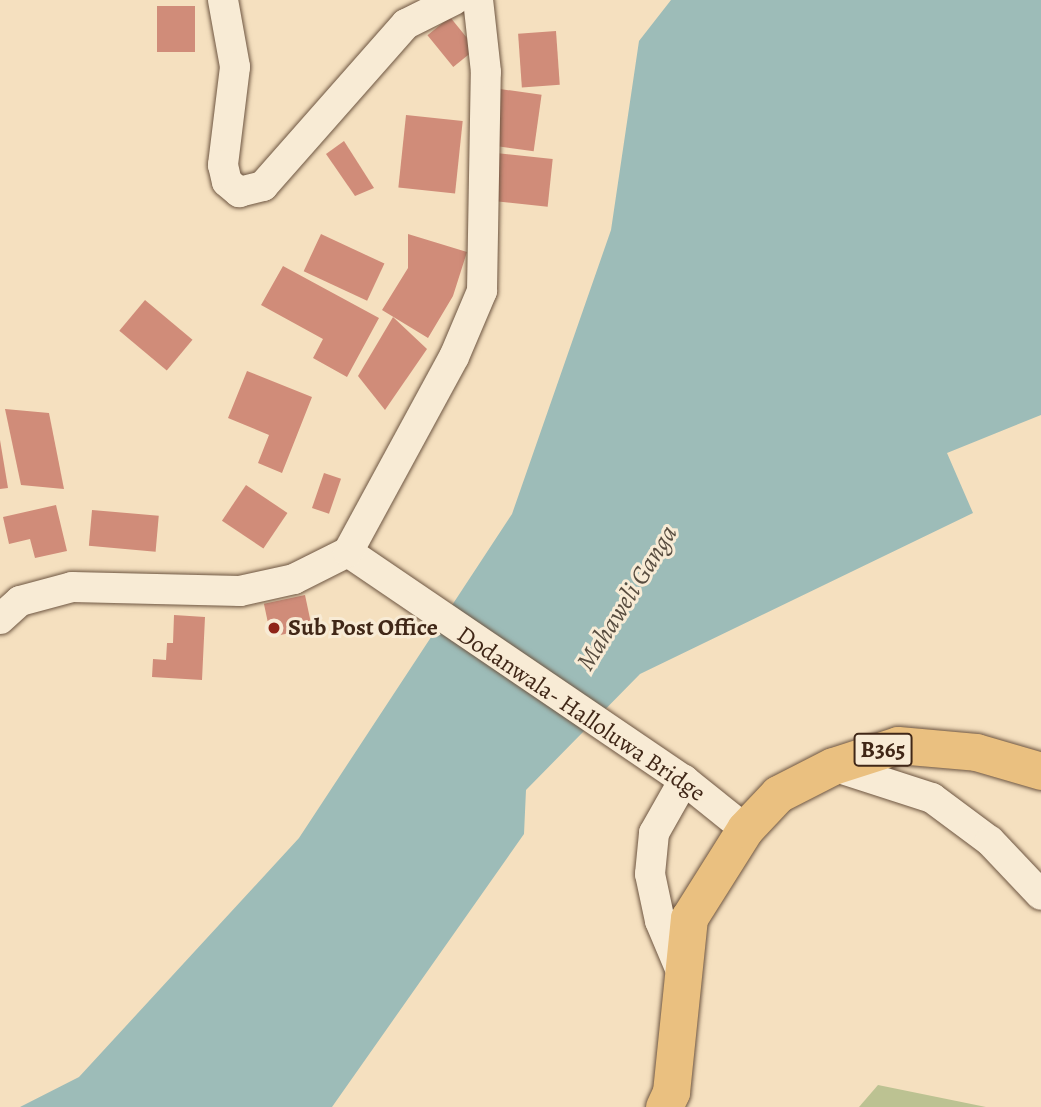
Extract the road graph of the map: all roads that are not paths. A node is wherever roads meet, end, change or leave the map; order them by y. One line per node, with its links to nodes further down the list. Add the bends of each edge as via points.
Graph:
1 (223, 0): 2 (street, via 235,67 223,165 227,182 239,192 263,186 406,24)
2 (454, 0)
3 (478, 0): 4 (street, via 485,72 482,291 454,358)
4 (348, 552): 5 (street, via 294,579 240,591 72,587); 8 (street, Dodanwala- Halloluwa Bridge)
5 (7, 602)
6 (833, 766): 7 (main road, B365, via 898,745 976,752); 9 (main road, B365, via 778,794); 10 (street, via 932,798 990,841)
7 (1041, 771)
8 (676, 775): 9 (street, Dodanwala- Halloluwa Bridge); 11 (street, via 654,833 650,874 660,921)
9 (745, 830): 11 (main road, B365, via 689,918)
10 (1041, 894)
11 (681, 971): 12 (main road, B365, via 671,1092)
12 (664, 1107)

